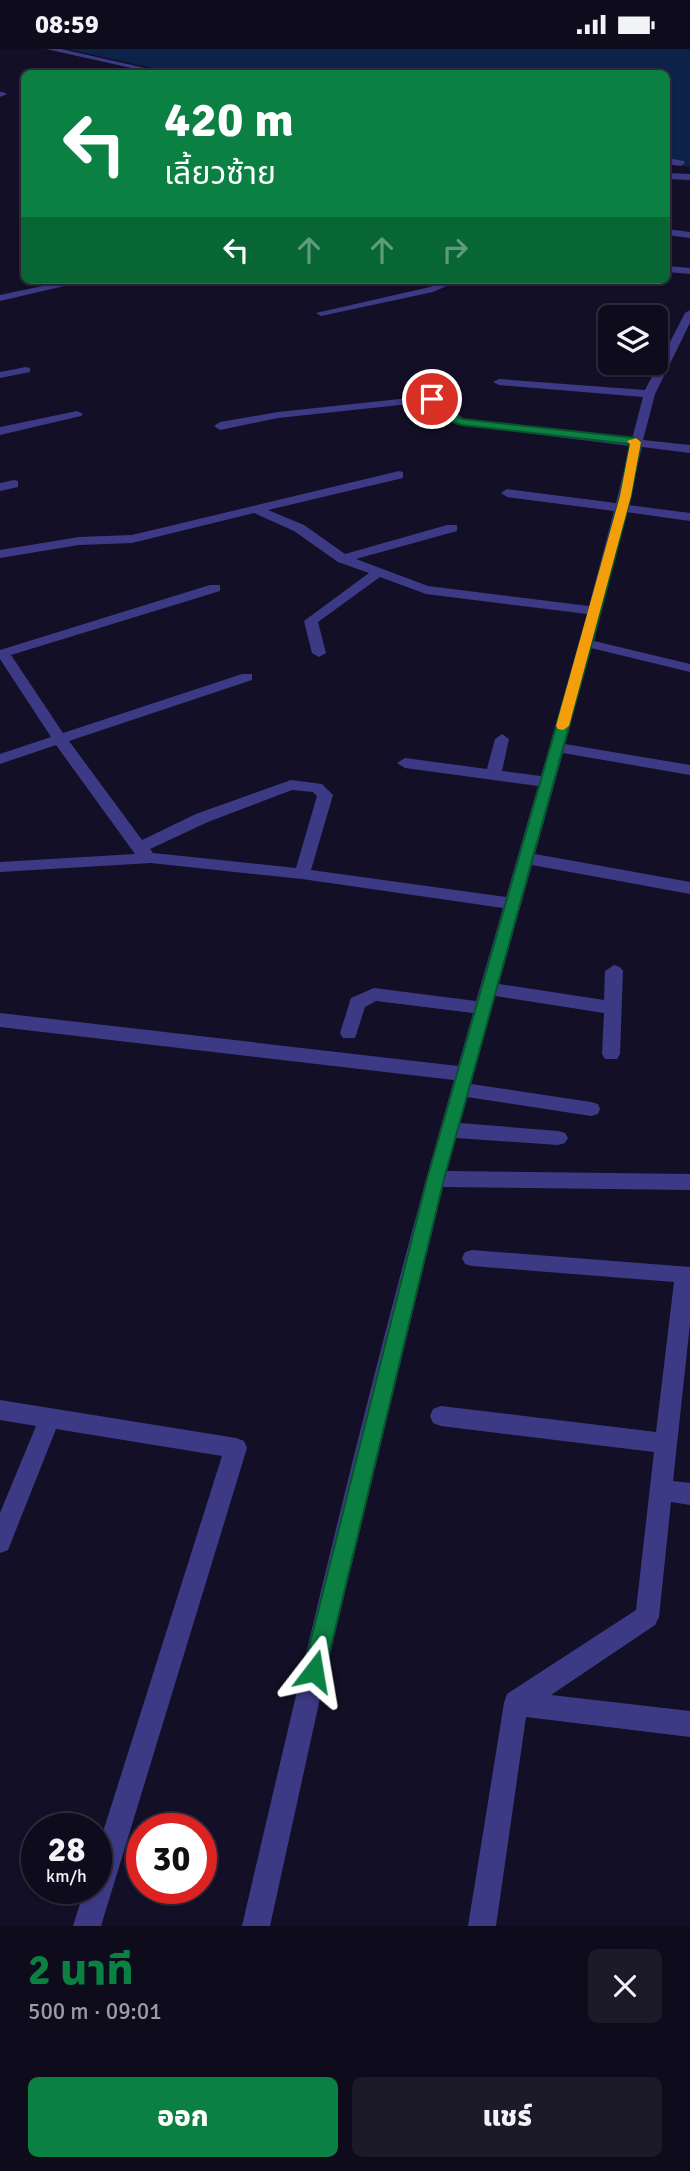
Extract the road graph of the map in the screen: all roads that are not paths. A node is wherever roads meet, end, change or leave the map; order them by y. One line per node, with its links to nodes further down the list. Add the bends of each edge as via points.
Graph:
1 (50, 49): 2 (street)
2 (149, 70)
3 (670, 161): 4 (street)
4 (681, 163)
5 (670, 176): 6 (street)
6 (690, 177)
7 (670, 232): 8 (street)
8 (690, 235)
9 (670, 269): 10 (street)
10 (690, 271)
11 (65, 284): 13 (street)
12 (446, 284): 14 (street)
13 (0, 297)
14 (321, 313)
15 (690, 313): 19 (street)
16 (26, 370): 17 (street)
17 (0, 375)
18 (499, 382): 19 (street)
19 (649, 394): 23 (street)
20 (77, 414): 22 (street)
21 (220, 426): 23 (street, via 428,399 437,401 461,422)
22 (0, 431)
23 (636, 442): 24 (street); 29 (street)
24 (690, 449)
25 (399, 475): 30 (street)
26 (14, 484): 27 (street)
27 (0, 488)
28 (507, 493): 29 (street)
29 (622, 507): 31 (street); 37 (street)
30 (257, 510): 33 (street, via 132,539 79,541); 34 (street, via 299,529)
31 (690, 517)
32 (452, 528): 34 (street)
33 (0, 554)
34 (343, 559): 35 (street)
35 (379, 572): 37 (street, via 426,590); 39 (street, via 311,621)
36 (215, 588): 40 (street)
37 (595, 611): 38 (street)
38 (586, 643): 41 (street); 45 (street)
39 (319, 653)
40 (1, 654): 43 (street)
41 (690, 669)
42 (247, 677): 43 (street)
43 (61, 740): 46 (street); 51 (street)
44 (502, 740): 49 (street)
45 (557, 747): 48 (street); 50 (street)
46 (0, 759)
47 (405, 763): 49 (street)
48 (690, 770)
49 (493, 775): 50 (street)
50 (547, 782): 52 (street)
51 (145, 853): 53 (street); 54 (street); 54 (street, via 202,818 291,785 317,787 326,796)
52 (525, 858): 55 (street); 56 (street)
53 (0, 867)
54 (302, 874): 56 (street)
55 (690, 888)
56 (512, 904): 58 (street)
57 (614, 971): 59 (street)
58 (485, 998): 59 (street); 61 (street, via 374,994 357,1003); 63 (street)
59 (613, 1008): 62 (street)
60 (0, 1020): 63 (street)
61 (349, 1033)
62 (611, 1054)
63 (462, 1082): 64 (street); 65 (street)
64 (591, 1109)
65 (449, 1131): 66 (street); 67 (street)
66 (558, 1138)
67 (435, 1179): 68 (street); 80 (street, via 314,1671)
68 (690, 1182)
69 (472, 1258): 70 (street, via 685,1274)
70 (686, 1302): 74 (street)
71 (0, 1410): 73 (street)
72 (441, 1416): 74 (street)
73 (49, 1420): 77 (street); 81 (street, via 236,1448)
74 (666, 1443): 75 (street)
75 (661, 1490): 76 (street); 78 (street, via 647,1617)
76 (690, 1494)
77 (0, 1542)
78 (516, 1703): 79 (street); 82 (street)
79 (690, 1724)
80 (262, 1925)
81 (87, 1926)
82 (482, 1926)

